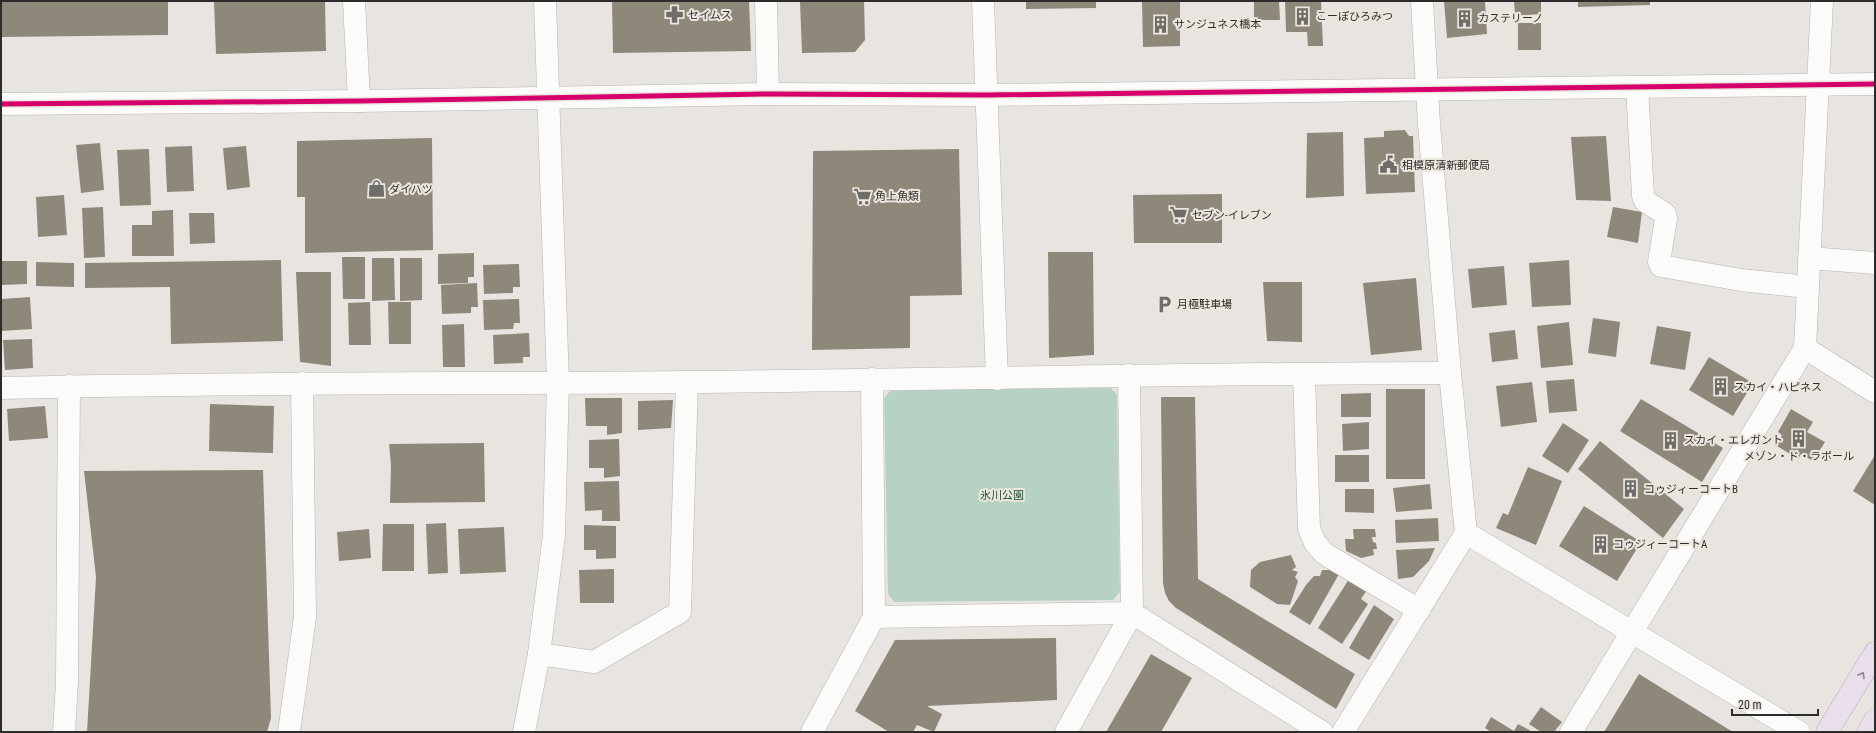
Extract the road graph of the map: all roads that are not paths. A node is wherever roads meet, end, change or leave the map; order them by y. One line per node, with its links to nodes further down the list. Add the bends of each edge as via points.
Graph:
1 (354, 1): 14 (street)
2 (545, 1): 13 (street)
3 (766, 1): 11 (street)
4 (983, 1): 12 (street)
5 (1422, 1): 10 (street)
6 (1822, 1): 8 (street)
7 (1875, 84): 8 (street)
8 (1817, 85): 9 (street); 16 (street)
9 (1636, 86): 10 (street); 18 (street, via 1644,201 1665,214 1666,218 1659,262 1661,266 1741,280)
10 (1428, 89): 12 (street); 20 (street)
11 (768, 94): 12 (street); 13 (street)
12 (986, 95): 24 (street)
13 (548, 98): 14 (street); 27 (street)
14 (359, 101): 15 (street)
15 (1, 104)
16 (1809, 258): 17 (street); 18 (street)
17 (1875, 263)
18 (1807, 287): 19 (street)
19 (1805, 348): 30 (street); 35 (street)
20 (1450, 373): 22 (street); 31 (street)
21 (1129, 375): 22 (street); 24 (street); 33 (street)
22 (1304, 375): 32 (street, via 1308,528 1315,543 1325,554)
23 (872, 379): 24 (street); 25 (street); 34 (street)
24 (996, 379)
25 (687, 382): 27 (street); 37 (street, via 680,612 594,662)
26 (302, 383): 27 (street); 28 (street); 40 (street, via 306,617)
27 (558, 383): 37 (street, via 554,535)
28 (69, 386): 29 (street); 39 (street, via 67,682)
29 (1, 388)
30 (1875, 392)
31 (1466, 533): 32 (street); 35 (street)
32 (1419, 610): 45 (street)
33 (1132, 613): 34 (street); 43 (street); 44 (street)
34 (874, 617): 42 (street)
35 (1631, 632): 46 (street); 47 (street)
36 (1875, 653): 48 (highway, one-way to 36)
37 (539, 654): 41 (street)
38 (1875, 720): 49 (highway)
39 (64, 732)
40 (289, 732)
41 (524, 732)
42 (812, 732)
43 (1066, 732)
44 (1322, 732)
45 (1343, 732)
46 (1571, 732)
47 (1799, 732)
48 (1827, 732)
49 (1868, 732)

